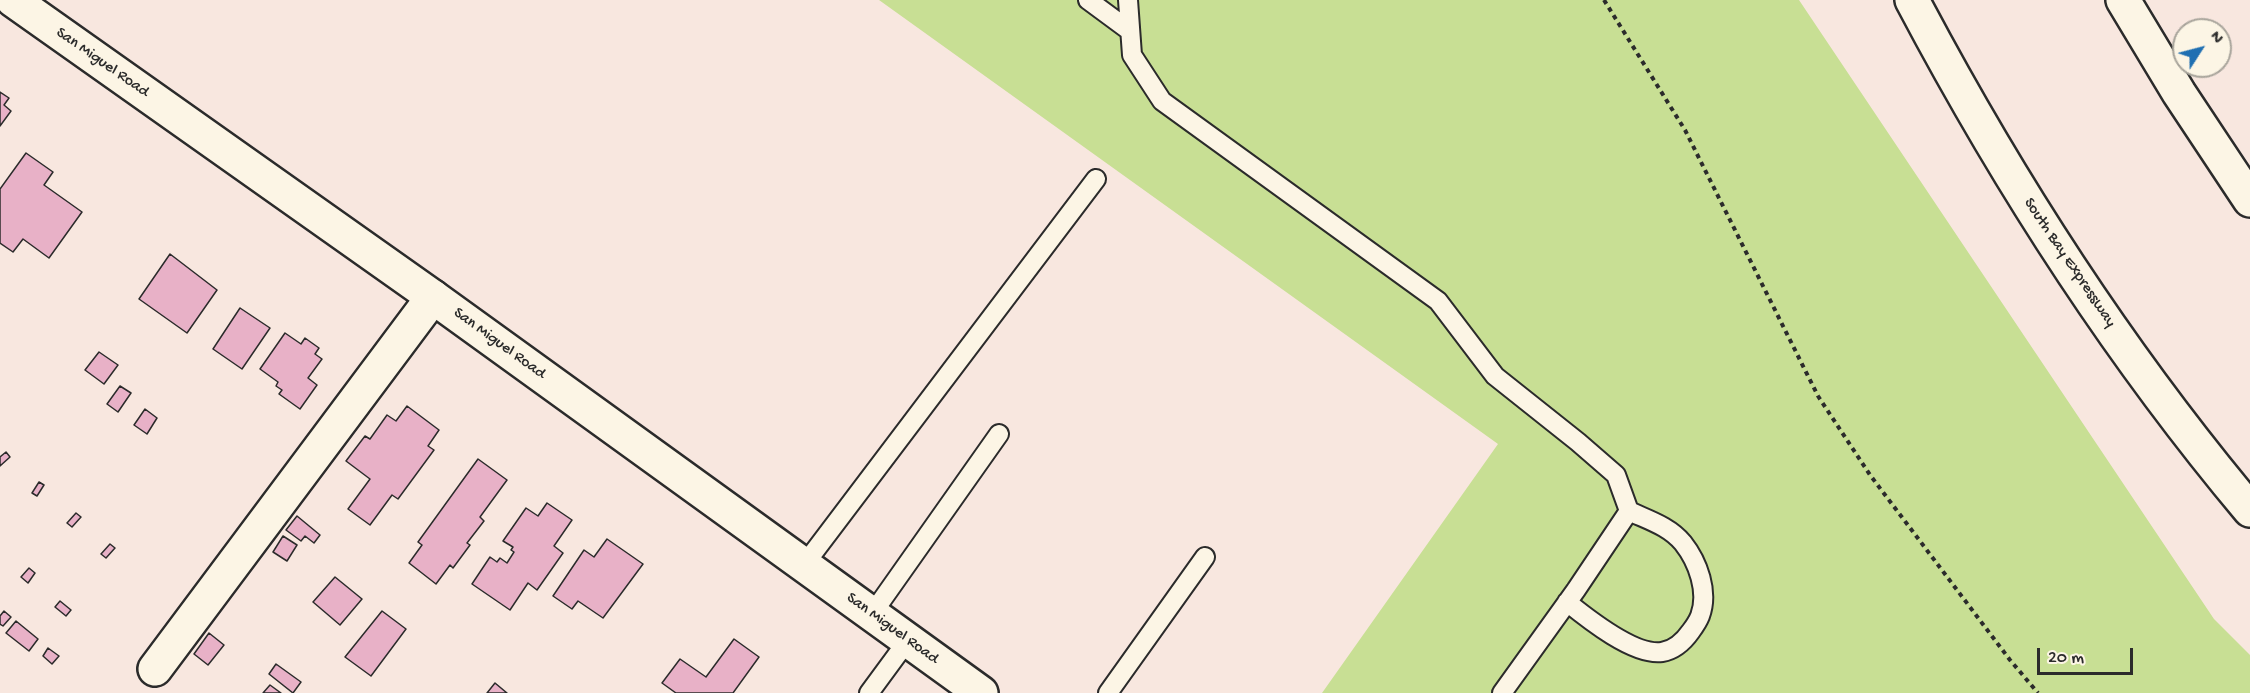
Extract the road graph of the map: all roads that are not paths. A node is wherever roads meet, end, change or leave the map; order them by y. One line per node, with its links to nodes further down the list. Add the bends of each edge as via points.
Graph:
1 (13, 0): 9 (main road, San Miguel Road)
2 (1088, 0): 6 (lane)
3 (1128, 0): 6 (lane)
4 (1912, 0): 11 (main road, South Bay Expressway, via 1992,145 2049,235 2170,409)
5 (2123, 0): 8 (main road)
6 (1130, 31): 12 (lane, via 1132,55 1162,101 1437,301 1495,376 1616,475)
7 (1096, 178): 14 (lane)
8 (2250, 200)
9 (433, 297): 14 (main road, San Miguel Road); 18 (main road)
10 (999, 434): 16 (lane)
11 (2250, 510)
12 (1629, 511): 15 (lane); 15 (lane, via 1665,527 1682,542 1696,564 1704,593 1701,615 1684,642 1662,652 1639,649 1590,621)
13 (1205, 558): 21 (lane)
14 (804, 565): 16 (main road, San Miguel Road)
15 (1567, 602): 22 (lane)
16 (872, 614): 17 (main road, San Miguel Road)
17 (908, 640): 19 (lane); 20 (main road, San Miguel Road)
18 (155, 669)
19 (869, 693)
20 (981, 693)
21 (1108, 693)
22 (1502, 693)

